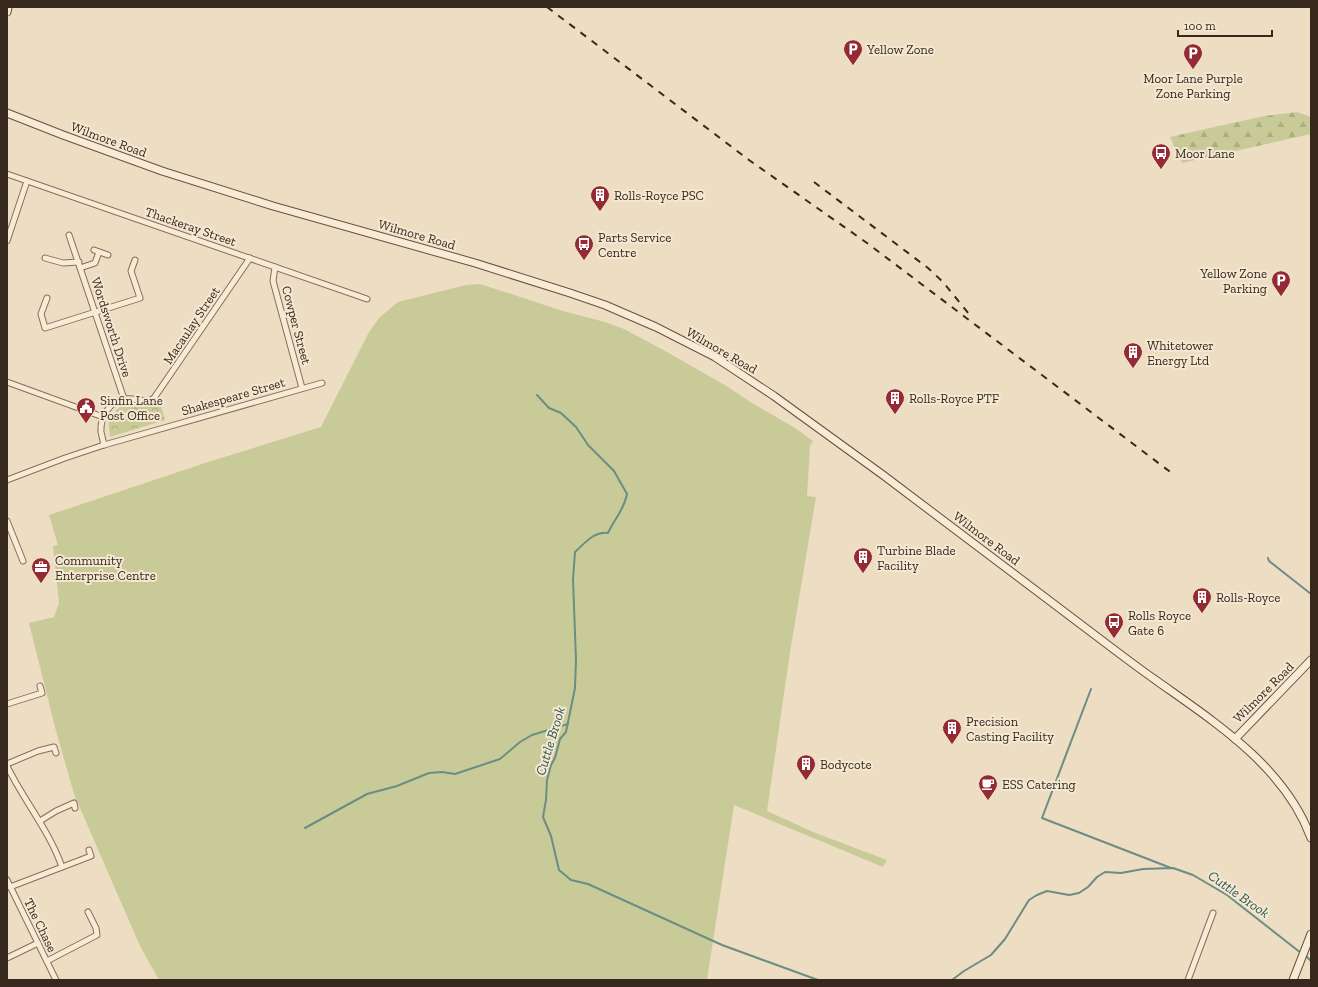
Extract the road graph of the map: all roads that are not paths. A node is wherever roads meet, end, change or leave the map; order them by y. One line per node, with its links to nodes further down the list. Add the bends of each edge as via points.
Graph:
1 (8, 7): 2 (street)
2 (7, 12)
3 (7, 114): 29 (street, Wilmore Road, via 162,171 570,293 605,305 715,356 831,436)
4 (7, 174): 5 (street, Thackeray Street)
5 (28, 181): 7 (street); 10 (street, Thackeray Street)
6 (69, 235): 12 (street, Wordsworth Drive)
7 (7, 241)
8 (108, 255): 12 (street, via 97,251 95,263)
9 (45, 258): 12 (street)
10 (250, 258): 13 (street, Thackeray Street); 20 (street, Macaulay Street, via 154,398 148,402)
11 (135, 260): 16 (street, via 131,271 140,298)
12 (80, 265): 16 (street, Wordsworth Drive)
13 (275, 267): 15 (street, Thackeray Street); 19 (street, Cowper Street, via 273,281)
14 (47, 298): 16 (street, via 41,314 45,328)
15 (367, 299)
16 (95, 312): 20 (street, Wordsworth Drive)
17 (7, 382): 21 (street)
18 (322, 383): 19 (street, Shakespeare Street)
19 (302, 388): 22 (street, Shakespeare Street)
20 (124, 399): 21 (street, via 112,405)
21 (103, 417): 22 (street, via 101,432)
22 (104, 445): 23 (street, Shakespeare Street)
23 (7, 480)
24 (7, 521): 25 (street)
25 (23, 561)
26 (1311, 660): 29 (street, Wilmore Road)
27 (40, 686): 28 (street, via 42,694)
28 (7, 704)
29 (1235, 739): 34 (street, via 1264,765 1285,790 1299,810)
30 (56, 753): 31 (street, via 54,747 49,748)
31 (7, 765): 33 (street, via 16,785)
32 (75, 808): 33 (street, via 74,803)
33 (40, 821): 36 (street, via 56,849)
34 (1311, 838)
35 (89, 850): 36 (street, via 91,856)
36 (62, 867): 38 (street)
37 (7, 880): 38 (street, The Chase)
38 (10, 888): 42 (street, The Chase)
39 (88, 912): 44 (street, via 97,935)
40 (1213, 913): 46 (street)
41 (1311, 934): 47 (street)
42 (38, 943): 43 (street); 44 (street, The Chase)
43 (7, 958)
44 (46, 961): 45 (street, The Chase)
45 (56, 980)
46 (1188, 980)
47 (1293, 980)

